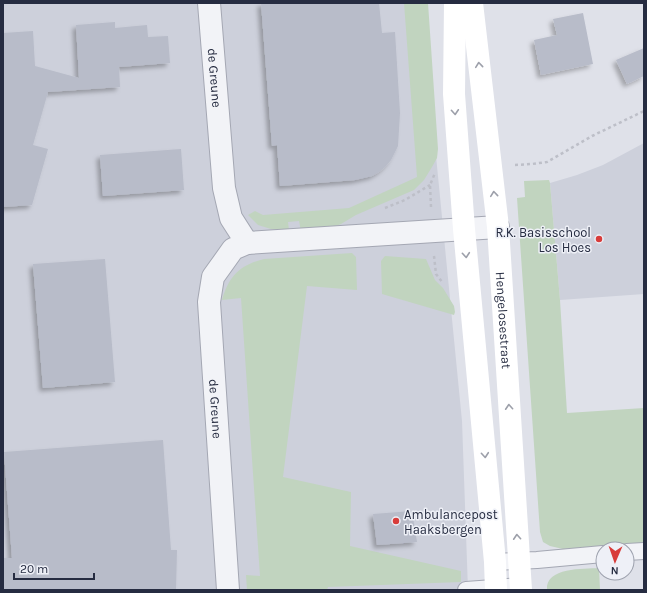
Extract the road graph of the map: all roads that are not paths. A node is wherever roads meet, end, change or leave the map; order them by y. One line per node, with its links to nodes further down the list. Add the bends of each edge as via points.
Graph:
1 (209, 3): 6 (street, de Greune, via 224,188 231,218)
2 (455, 3): 5 (main road, one-way to 5, via 454,94)
3 (472, 3): 4 (main road, Hengelosestraat, one-way to 3)
4 (498, 227): 5 (street, de Greune); 8 (main road, Hengelosestraat, one-way to 4)
5 (464, 229): 6 (street, de Greune); 9 (main road, one-way to 9)
6 (247, 243): 12 (street, de Greune, via 233,249 213,277 209,302)
7 (595, 555): 8 (lane)
8 (519, 560): 9 (lane); 10 (main road, Hengelosestraat)
9 (495, 562): 11 (main road)
10 (521, 588): 11 (lane)
11 (496, 589): 13 (lane)
12 (228, 590)
13 (466, 590)

